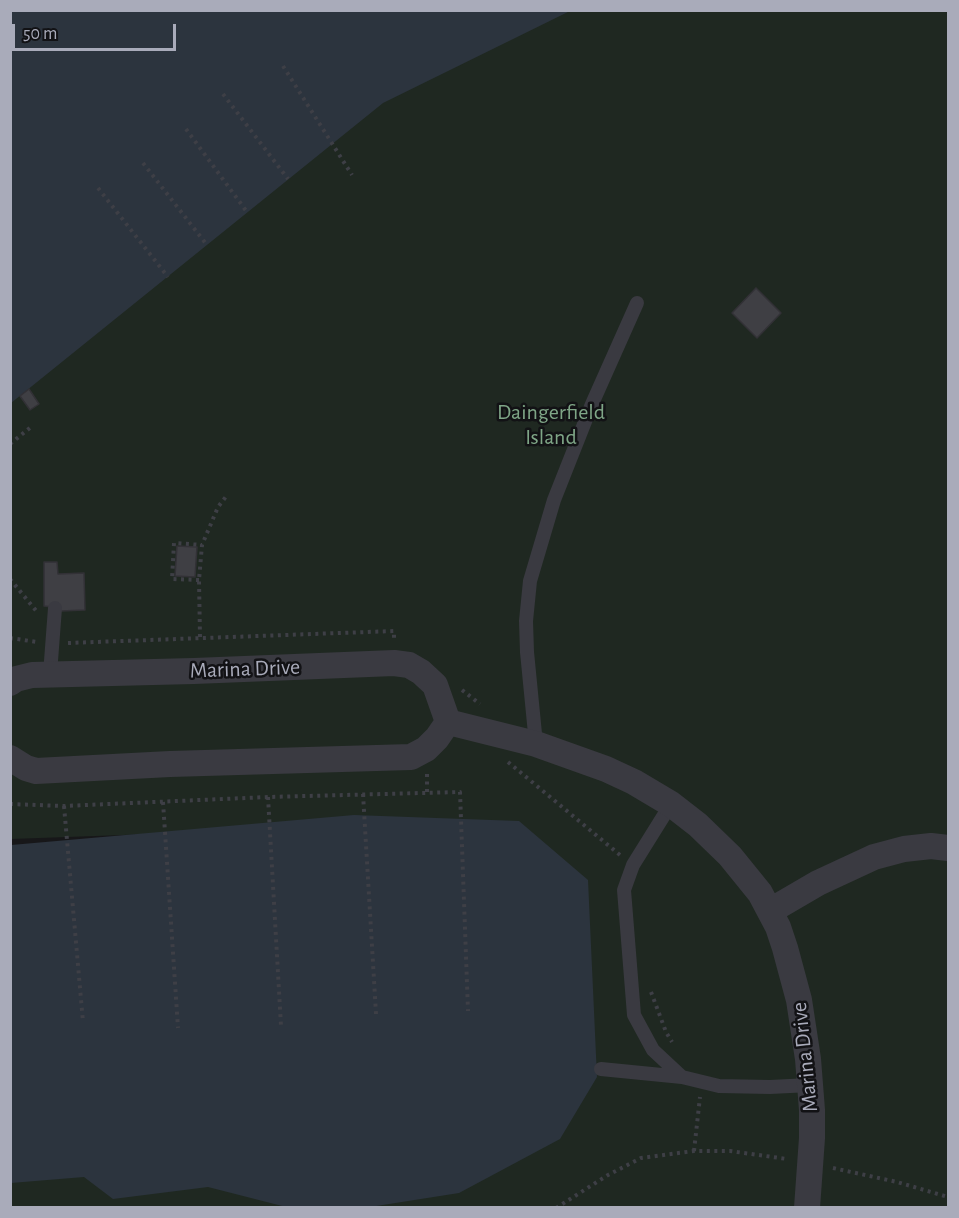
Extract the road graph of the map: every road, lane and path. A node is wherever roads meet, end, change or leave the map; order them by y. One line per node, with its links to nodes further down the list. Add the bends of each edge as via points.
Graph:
1 (283, 66): 5 (path)
2 (223, 94): 6 (path)
3 (186, 129): 8 (path)
4 (143, 163): 9 (path)
5 (352, 175)
6 (288, 180)
7 (98, 188): 10 (path)
8 (248, 212)
9 (207, 245)
10 (168, 277)
11 (637, 303): 23 (lane, via 554,500 530,582 526,632)
12 (31, 428): 13 (path)
13 (10, 444)
14 (228, 494): 15 (path, via 218,507)
15 (202, 545): 17 (path); 17 (path, via 174,543 172,579)
16 (10, 579): 18 (path, via 45,619)
17 (199, 580): 19 (path)
18 (54, 615): 20 (lane)
19 (200, 637)
20 (50, 674): 21 (street, Marina Drive); 22 (street, Marina Drive, via 394,663 409,665 435,685)
21 (10, 683)
22 (448, 722): 23 (street, Marina Drive); 25 (street, via 426,749 411,757 36,771)
23 (536, 744): 30 (street, Marina Drive, via 606,769)
24 (502, 757): 33 (path)
25 (10, 758)
26 (363, 794): 27 (path); 36 (path, via 460,792); 37 (path)
27 (268, 797): 28 (path); 39 (path)
28 (163, 802): 31 (path); 40 (path)
29 (10, 804): 31 (path)
30 (671, 804): 34 (street, Marina Drive, via 722,847); 43 (lane, via 633,865 624,890 634,1015 652,1050)
31 (64, 806): 38 (path)
32 (948, 848): 34 (street, via 904,849 874,857)
33 (627, 861)
34 (770, 911): 44 (street, Marina Drive, via 799,1000)
35 (650, 989): 41 (path)
36 (468, 1011)
37 (376, 1014)
38 (83, 1022)
39 (281, 1026)
40 (178, 1028)
41 (674, 1045)
42 (601, 1069): 43 (lane)
43 (682, 1077): 44 (lane, via 719,1086)
44 (810, 1085): 51 (street, Marina Drive, via 812,1138)
45 (701, 1094): 46 (path)
46 (694, 1151): 47 (path, via 730,1151); 50 (path, via 641,1158)
47 (794, 1160)
48 (832, 1168): 49 (path)
49 (948, 1197)
50 (556, 1208)
51 (807, 1208)

